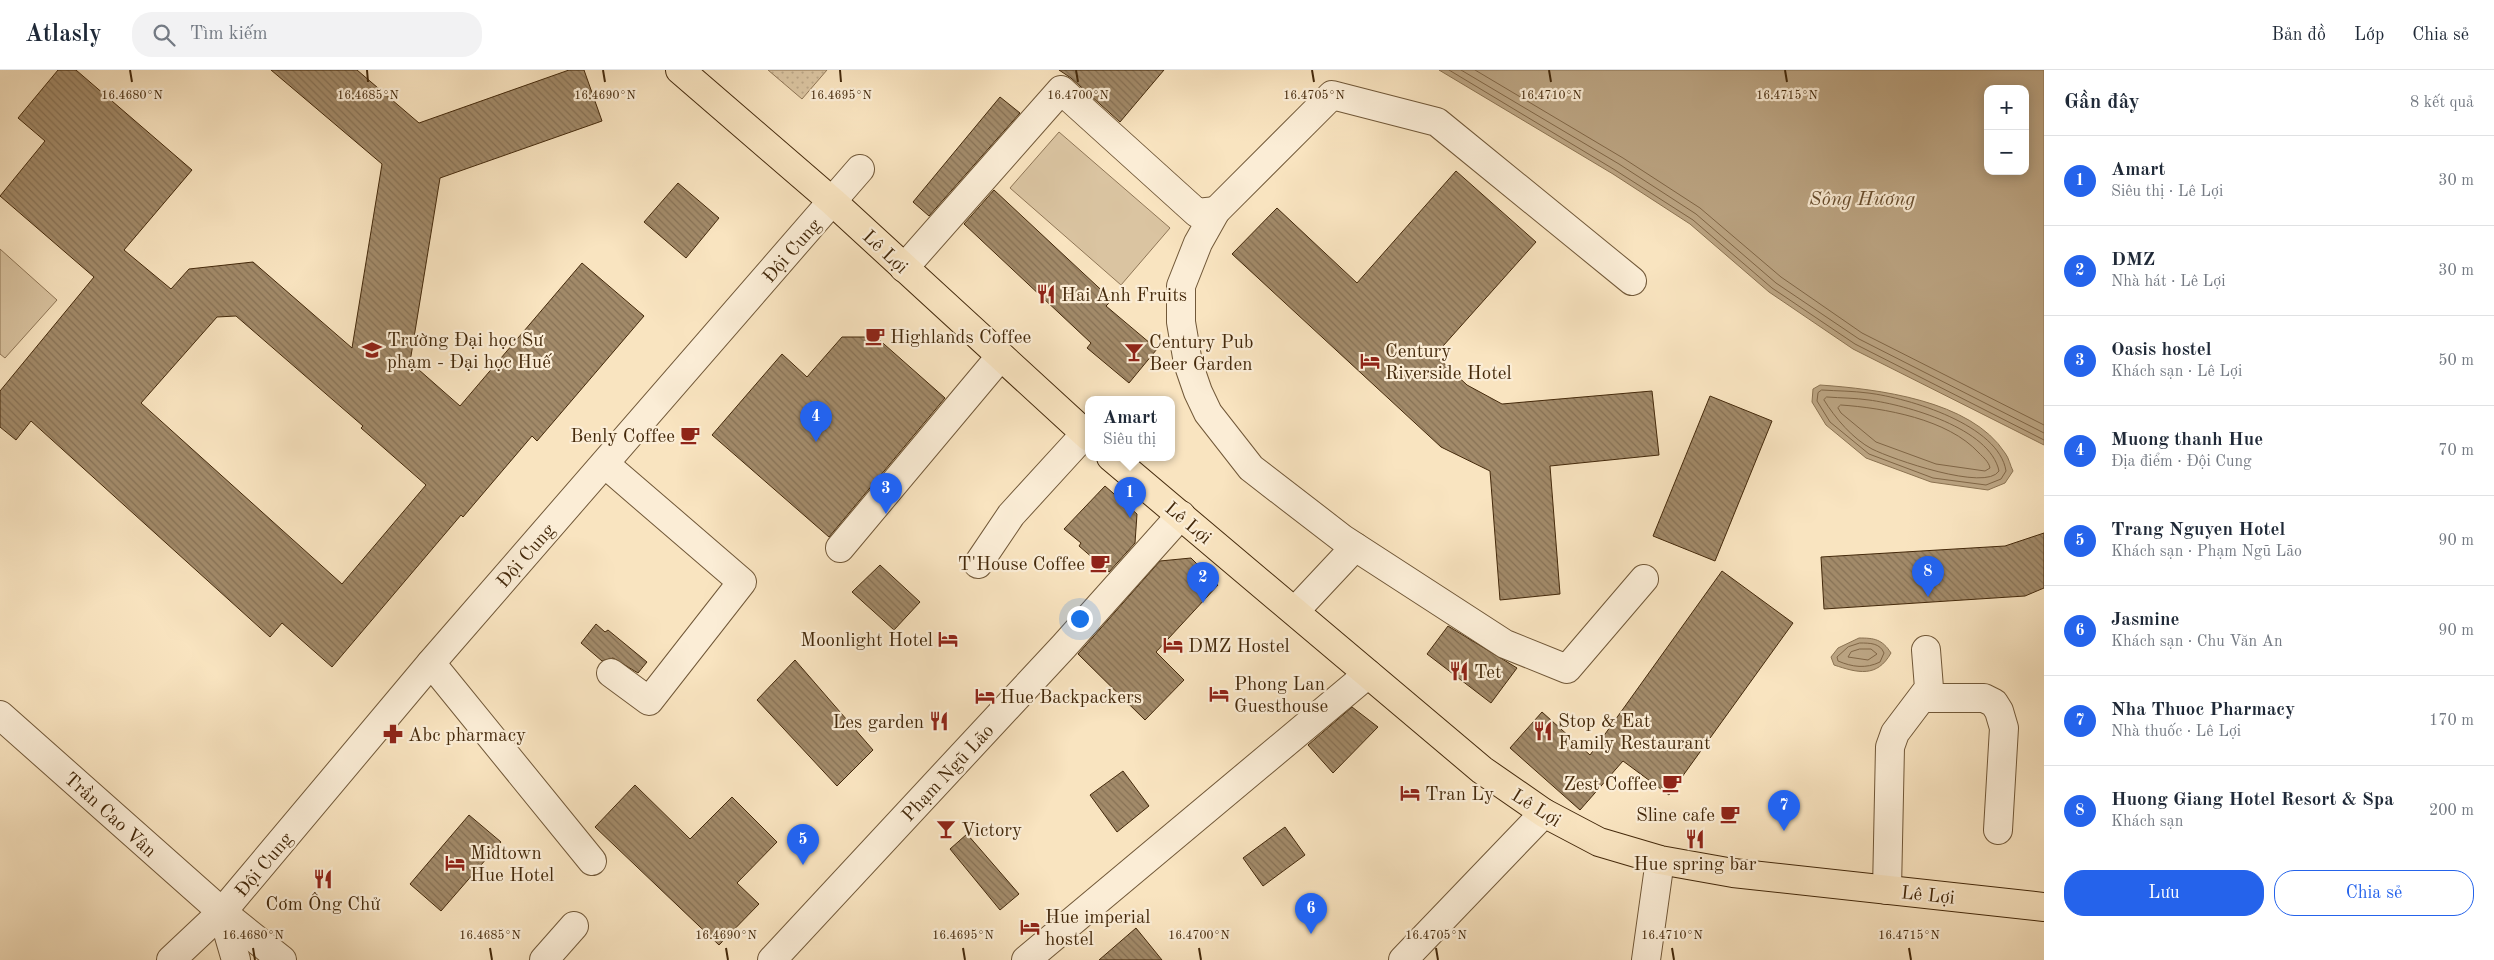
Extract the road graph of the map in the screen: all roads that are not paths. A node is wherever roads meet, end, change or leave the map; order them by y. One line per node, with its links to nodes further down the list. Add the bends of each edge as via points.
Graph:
1 (680, 70): 3 (main road, Lê Lợi)
2 (860, 169): 3 (street, Đội Cung)
3 (832, 202): 5 (main road, Lê Lợi); 11 (street, Đội Cung)
4 (1216, 211): 5 (street, via 1197,213 1061,90); 6 (street, via 1332,95 1437,122); 13 (street, via 1198,243 1181,286 1181,322 1188,363 1198,392 1208,413 1251,468)
5 (904, 268): 7 (main road, Lê Lợi)
6 (1632, 281)
7 (1000, 357): 8 (main road, Lê Lợi); 14 (street)
8 (1085, 434)
9 (1085, 438): 15 (street, via 1011,515)
10 (1117, 461): 12 (main road, Lê Lợi)
11 (606, 464): 19 (street, Đội Cung); 20 (street, via 742,582 649,701)
12 (1181, 515): 17 (main road, Lê Lợi); 36 (street, Phạm Ngũ Lão, via 1064,646)
13 (1355, 547): 16 (street, via 1505,644 1567,669); 17 (street)
14 (840, 548)
15 (978, 564)
16 (1644, 578)
17 (1295, 611): 21 (main road, Lê Lợi)
18 (1926, 650): 22 (street, via 1929,684)
19 (430, 663): 27 (street); 30 (street, Đội Cung)
20 (611, 674)
21 (1368, 674): 24 (main road, Lê Lợi, via 1482,770); 37 (street)
22 (1924, 698): 25 (street, via 1974,696 1994,703 1999,711 2004,728); 28 (street, via 1891,741)
23 (0, 716): 30 (street, Trần Cao Vân)
24 (1544, 813): 26 (main road, Lê Lợi, via 1599,842); 38 (street)
25 (1998, 830)
26 (1660, 860): 28 (main road, Lê Lợi, via 1733,873); 39 (street)
27 (592, 861)
28 (1888, 890): 29 (main road, Lê Lợi)
29 (2044, 907)
30 (222, 912): 32 (street, Đội Cung); 33 (street); 34 (street, Trần Cao Vân)
31 (574, 926): 35 (street)
32 (171, 960)
33 (236, 960)
34 (282, 960)
35 (544, 960)
36 (772, 960)
37 (1026, 960)
38 (1403, 960)
39 (1646, 960)

